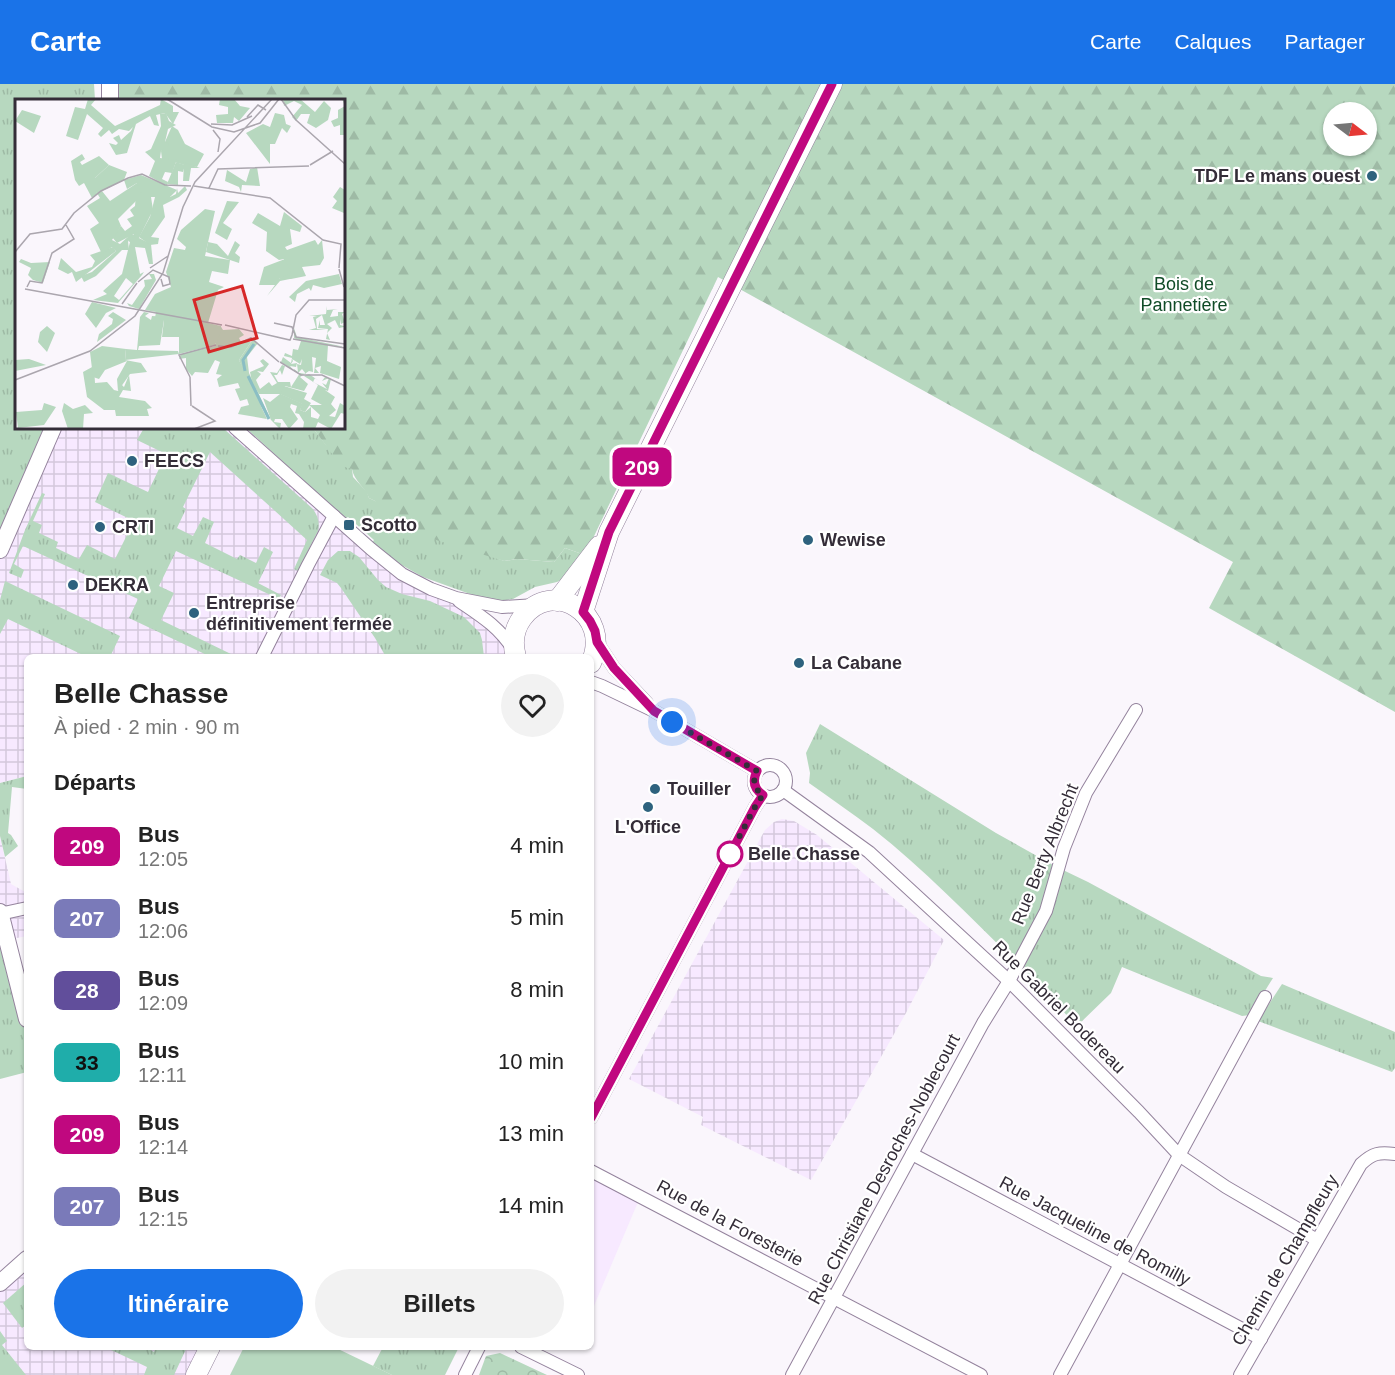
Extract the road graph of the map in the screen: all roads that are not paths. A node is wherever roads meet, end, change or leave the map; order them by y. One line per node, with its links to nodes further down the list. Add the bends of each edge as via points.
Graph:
1 (832, 84): 5 (main road)
2 (53, 429): 6 (street)
3 (236, 429): 4 (street)
4 (334, 516): 7 (street, via 402,574); 12 (street)
5 (609, 532): 8 (main road); 10 (main road)
6 (0, 550)
7 (456, 598): 9 (street, via 502,607); 13 (street, via 495,626)
8 (557, 601): 9 (main road); 10 (main road)
9 (537, 605): 13 (main road, via 518,624)
10 (583, 612): 11 (main road)
11 (597, 642): 14 (main road); 17 (street, via 614,668)
12 (264, 654)
13 (515, 654)
14 (594, 656)
15 (594, 683): 17 (street)
16 (1136, 710): 23 (street, Rue Berty Albrecht, via 1086,794 1064,848 1046,911)
17 (654, 711): 18 (street)
18 (757, 771): 19 (street, via 769,765 779,767 786,779); 20 (street, via 754,784)
19 (783, 790): 20 (street, via 776,796); 23 (street, Rue Gabriel Bodereau, via 869,852)
20 (763, 795): 26 (street)
21 (24, 909): 22 (street)
22 (0, 913): 25 (street)
23 (1009, 981): 28 (street, Rue Christiane Desroches-Noblecourt); 29 (street, Rue Gabriel Bodereau)
24 (1265, 997): 29 (street)
25 (24, 1007)
26 (594, 1112)
27 (1394, 1153): 31 (street, Chemin de Champfleury, via 1371,1155 1360,1164)
28 (912, 1155): 33 (street, Rue Jacqueline de Romilly); 35 (street, Rue Christiane Desroches-Noblecourt)
29 (1179, 1155): 31 (street, Rue Gabriel Bodereau); 33 (street)
30 (594, 1173): 35 (street, Rue de la Foresterie)
31 (1317, 1240): 36 (street, Chemin de Champfleury)
32 (24, 1262): 34 (street)
33 (1120, 1265): 36 (street, Rue Jacqueline de Romilly); 45 (street)
34 (0, 1283)
35 (834, 1298): 43 (street, Rue Christiane Desroches-Noblecourt); 44 (street, Rue de la Foresterie)
36 (1261, 1339): 46 (street, Chemin de Champfleury)
37 (208, 1350): 40 (main road)
38 (478, 1350): 41 (street)
39 (527, 1350): 42 (street)
40 (196, 1375)
41 (465, 1375)
42 (578, 1375)
43 (792, 1375)
44 (981, 1375)
45 (1060, 1375)
46 (1240, 1375)

